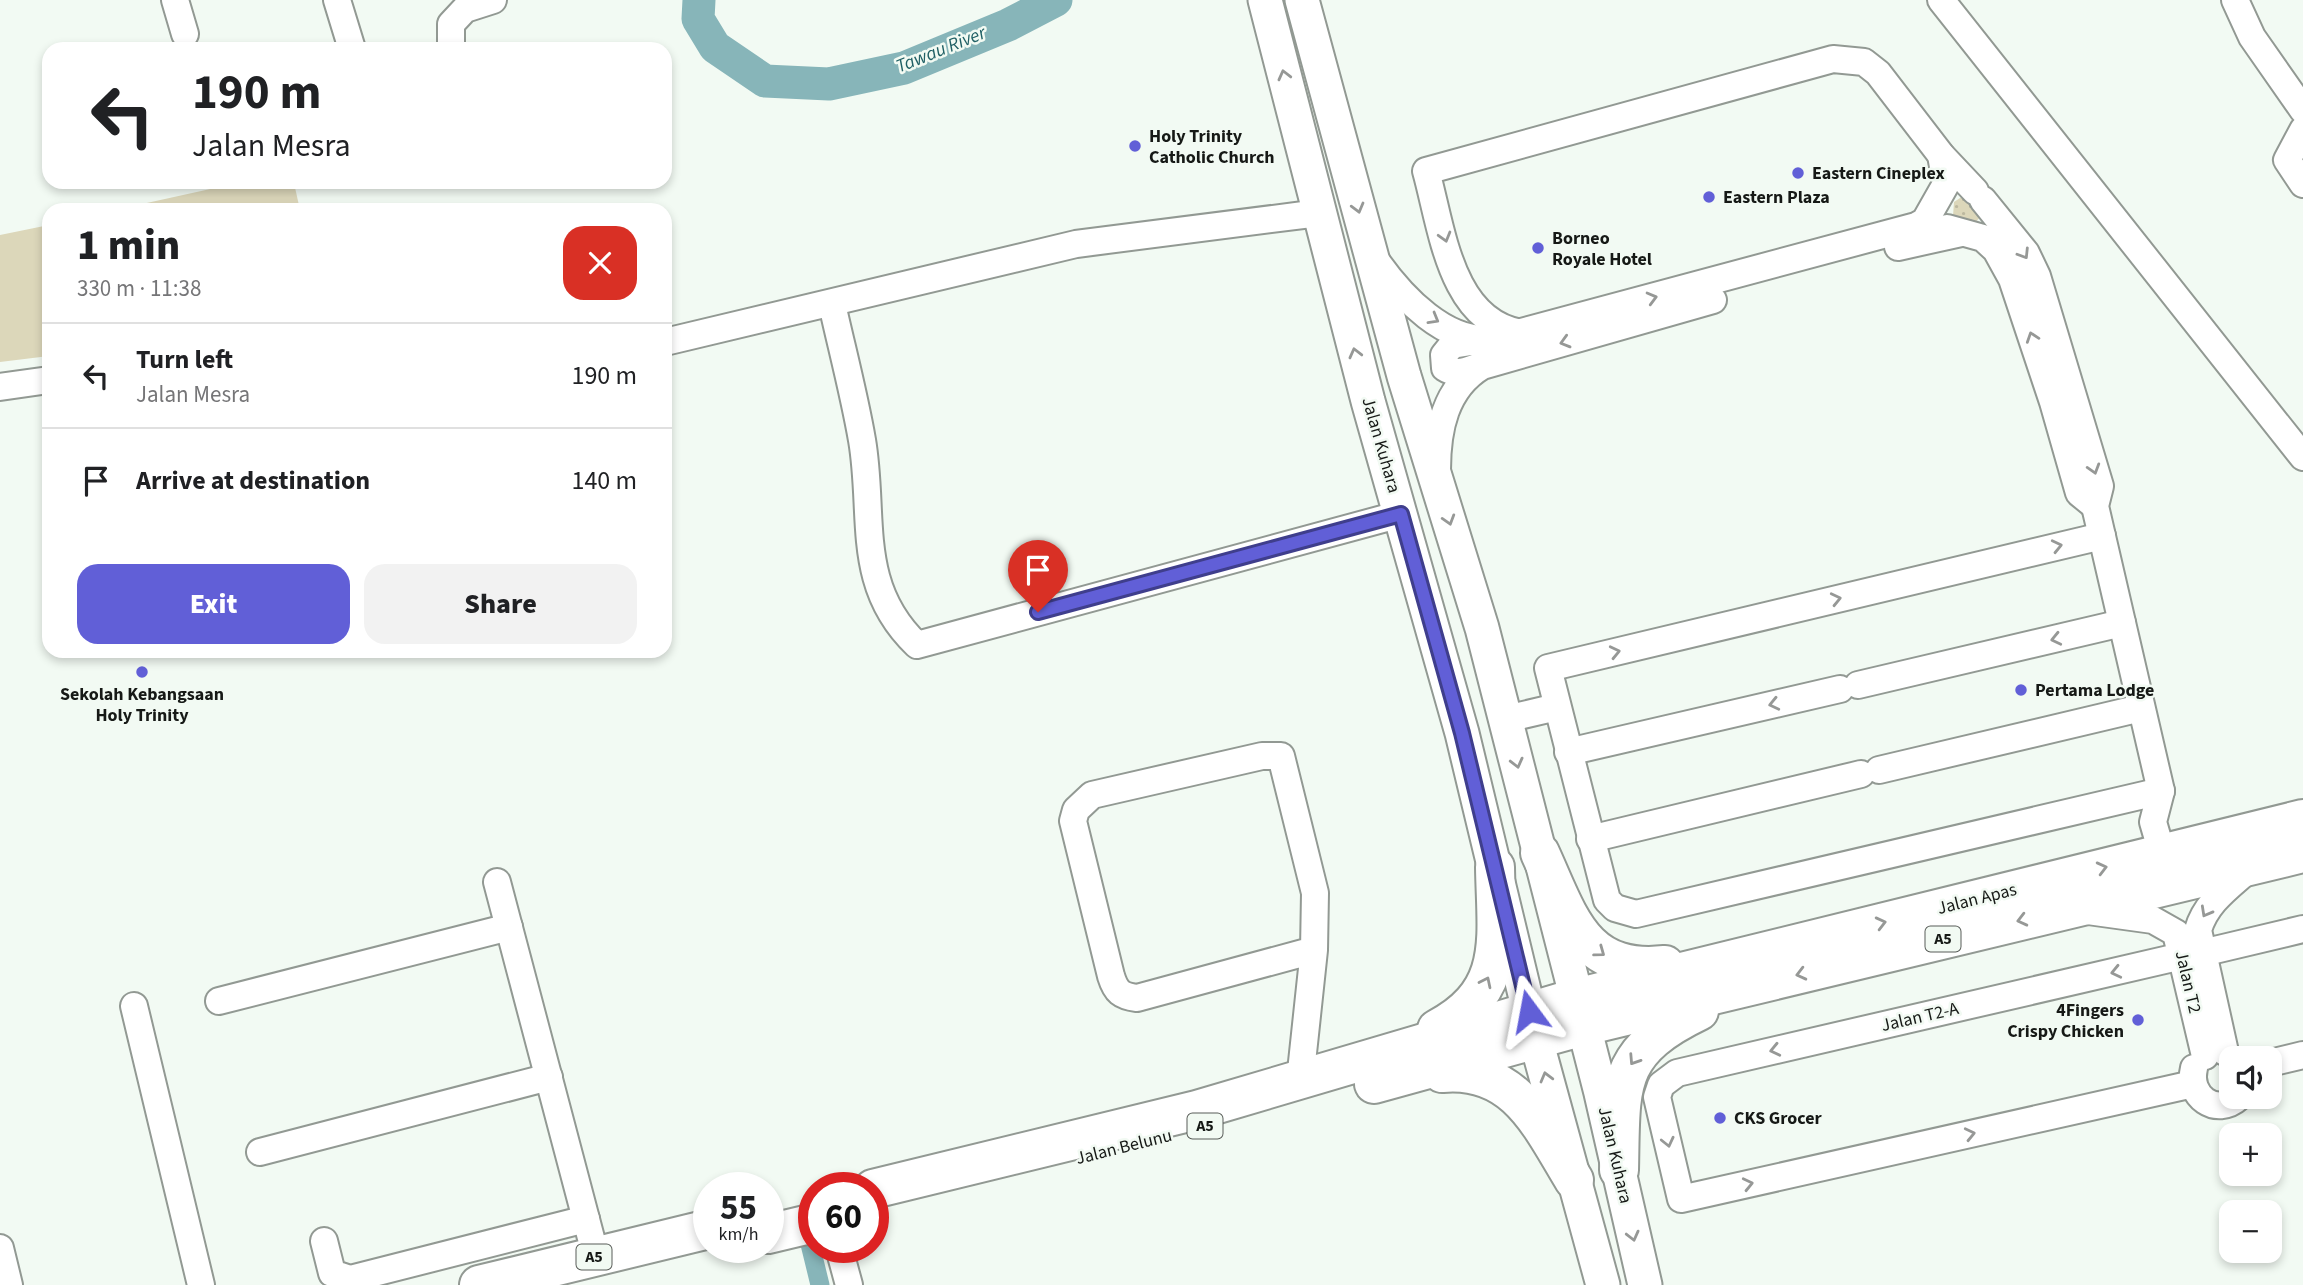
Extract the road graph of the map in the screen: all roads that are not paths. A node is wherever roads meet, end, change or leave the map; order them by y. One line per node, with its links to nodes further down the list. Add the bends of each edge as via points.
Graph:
1 (175, 0): 8 (street)
2 (337, 0): 9 (street)
3 (493, 0): 10 (street, via 465,9 451,24)
4 (1265, 0): 17 (main road, Jalan Kuhara, one-way to 4)
5 (1941, 0): 26 (street)
6 (2235, 0): 11 (street, via 2252,37)
7 (1305, 10): 17 (main road, via 1311,108 1331,189); 19 (main road, Jalan Kuhara, one-way to 19)
8 (185, 34)
9 (350, 42)
10 (451, 42)
11 (2303, 110)
12 (2303, 130): 14 (street, via 2287,160)
13 (1941, 155): 15 (street); 16 (street, via 1946,184); 21 (street, one-way to 21, via 1878,73 1850,58 1426,171 1458,283 1488,320 1506,331)
14 (2303, 184)
15 (1979, 195): 16 (street, via 1956,187); 18 (street, via 1982,219); 28 (street, one-way to 28, via 2026,253 2037,276 2100,486)
16 (1941, 198): 18 (street, via 1939,218 1948,229); 21 (street, one-way to 16, via 1906,230 1925,221)
17 (1320, 213): 20 (street, via 1076,244); 29 (main road, Jalan Kuhara, one-way to 17)
18 (1965, 232): 23 (street, one-way to 23); 28 (street, one-way to 18, via 2079,493 2012,279 1996,250 1983,238)
19 (1370, 253): 23 (street, one-way to 23, via 1395,288 1422,313); 27 (main road, Jalan Kuhara)
20 (832, 304): 22 (street); 29 (street, via 862,442 873,570 884,602 917,645)
21 (1521, 333): 23 (street)
22 (672, 340)
23 (1482, 353): 27 (street, via 1449,403 1437,444)
24 (42, 381): 25 (street)
25 (0, 387)
26 (2303, 457)
27 (1437, 481): 34 (main road, Jalan Kuhara, one-way to 34)
28 (2095, 506): 30 (street)
29 (1401, 514): 43 (main road, Jalan Kuhara)
30 (2102, 536): 31 (street); 32 (street, one-way to 30, via 1548,668)
31 (2122, 623): 33 (street); 35 (street, one-way to 35)
32 (1557, 706): 34 (street); 35 (street)
33 (2141, 708): 36 (street); 38 (street)
34 (1506, 719): 40 (main road, Jalan Kuhara, one-way to 40)
35 (1568, 752): 38 (street)
36 (2161, 796): 38 (street, via 1636,914 1615,908 1607,900); 39 (street, via 2173,833 2181,841); 39 (street, via 2153,822)
37 (2303, 819): 39 (highway, Jalan Apas / A5)
38 (1590, 839)
39 (2179, 849): 41 (highway, via 2168,860 2184,867 2255,853); 50 (highway, Jalan Apas / A5, one-way to 39)
40 (1540, 853): 50 (highway, one-way to 50, via 1570,919 1599,953 1640,968); 53 (main road, Jalan Kuhara)
41 (2298, 854): 42 (highway, Jalan Apas / A5)
42 (2254, 865): 45 (highway, Jalan Apas / A5); 49 (street, Jalan T2, one-way to 49, via 2202,916)
43 (1496, 867): 54 (main road, Jalan Kuhara); 59 (highway, one-way to 43, via 1475,1003 1490,977 1496,952)
44 (497, 882): 46 (street)
45 (2071, 909): 49 (street, Jalan T2, via 2167,925); 50 (highway, Jalan Apas / A5, one-way to 50)
46 (509, 927): 51 (street); 60 (street)
47 (2303, 929): 49 (street, Jalan T2-A)
48 (1314, 950): 48 (street, via 1315,893 1280,756 1092,795 1076,810 1073,821 1111,976 1123,996 1136,998); 61 (street)
49 (2192, 954): 55 (street, Jalan T2); 62 (street, Jalan T2-A, one-way to 62, via 1677,1073 1661,1085 1657,1097 1681,1199)
50 (1748, 971): 53 (highway, Jalan Apas / A5); 65 (highway, one-way to 65, via 1642,1048 1628,1068 1621,1090)
51 (219, 1002)
52 (134, 1006): 77 (street)
53 (1580, 1012): 54 (highway, Jalan Apas / A5); 65 (main road, Jalan Kuhara)
54 (1532, 1026): 59 (highway, Jalan Belunu / A5); 66 (main road, Jalan Kuhara, one-way to 54)
55 (2219, 1046)
56 (2303, 1055): 58 (street)
57 (2219, 1057): 62 (street, via 2194,1068)
58 (2282, 1060)
59 (1398, 1064): 61 (highway, Jalan Belunu / A5); 66 (highway, via 1490,1077 1517,1095 1535,1117); 68 (highway, Jalan Belunu / A5)
60 (549, 1077): 64 (street); 69 (street)
61 (1300, 1081): 67 (highway, Jalan Belunu / A5)
62 (2193, 1084): 63 (street, via 2202,1100)
63 (2219, 1105)
64 (260, 1152)
65 (1619, 1170): 82 (main road, Jalan Kuhara, one-way to 82)
66 (1574, 1180): 81 (main road, Jalan Kuhara)
67 (889, 1185)
68 (889, 1204)
69 (586, 1219): 71 (street, via 350,1279 332,1273); 74 (street)
70 (693, 1233): 74 (highway, A5)
71 (324, 1241)
72 (0, 1248): 76 (street)
73 (693, 1253): 79 (highway, A5)
74 (596, 1257): 78 (highway, A5)
75 (843, 1263): 80 (street)
76 (9, 1285)
77 (201, 1285)
78 (480, 1285)
79 (564, 1285)
80 (849, 1285)
81 (1603, 1285)
82 (1645, 1285)

